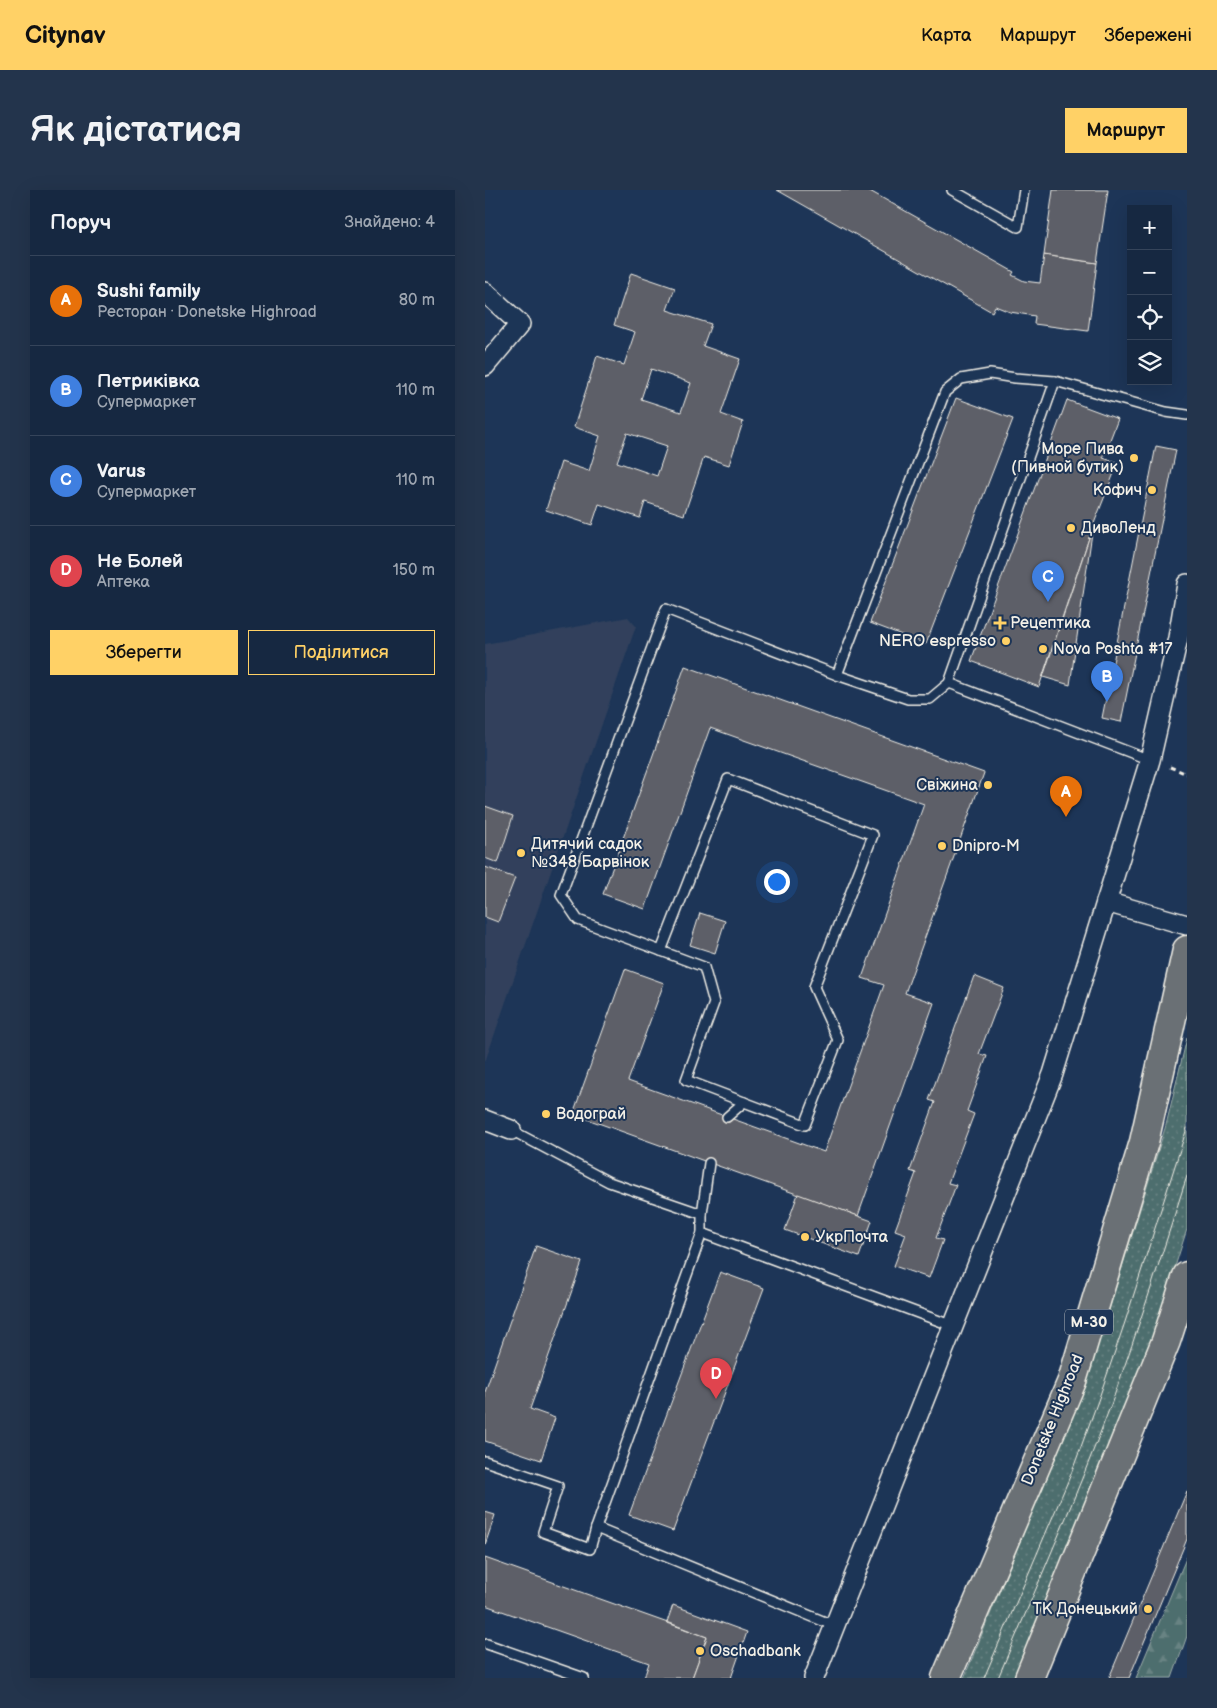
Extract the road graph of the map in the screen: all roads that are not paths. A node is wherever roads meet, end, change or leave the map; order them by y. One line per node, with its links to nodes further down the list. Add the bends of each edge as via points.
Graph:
1 (952, 190): 2 (lane, via 1018,227)
2 (1024, 190)
3 (485, 292): 4 (street, via 520,324)
4 (485, 366)
5 (1055, 382): 6 (lane); 8 (lane, via 991,374 961,379 945,392); 9 (lane)
6 (1187, 416)
7 (1187, 584): 10 (street)
8 (837, 675): 9 (lane, via 908,699 930,699); 14 (lane, via 666,609 561,895 578,920)
9 (949, 683): 10 (lane)
10 (1150, 760): 11 (street)
11 (1106, 902): 12 (street); 23 (street, via 1053,1074)
12 (1187, 924)
13 (1187, 950): 30 (highway, Donetske Highroad / М-30, via 1144,1142 1072,1381)
14 (661, 951): 15 (lane, via 704,967 714,1003 686,1080); 15 (lane, via 728,780 873,835 815,987 838,1040 805,1125)
15 (744, 1102): 16 (lane)
16 (727, 1116)
17 (485, 1120): 18 (street)
18 (511, 1130): 20 (lane, via 609,1182)
19 (709, 1163): 20 (lane)
20 (702, 1214): 21 (lane)
21 (702, 1233): 23 (lane); 25 (lane)
22 (1187, 1276): 31 (highway, via 1166,1341)
23 (953, 1326): 26 (street)
24 (485, 1461): 25 (lane, via 558,1486 543,1532 590,1549)
25 (596, 1528): 26 (lane)
26 (835, 1626): 29 (street)
27 (487, 1644): 28 (lane)
28 (584, 1678)
29 (814, 1678)
30 (946, 1678)
31 (1029, 1678)

